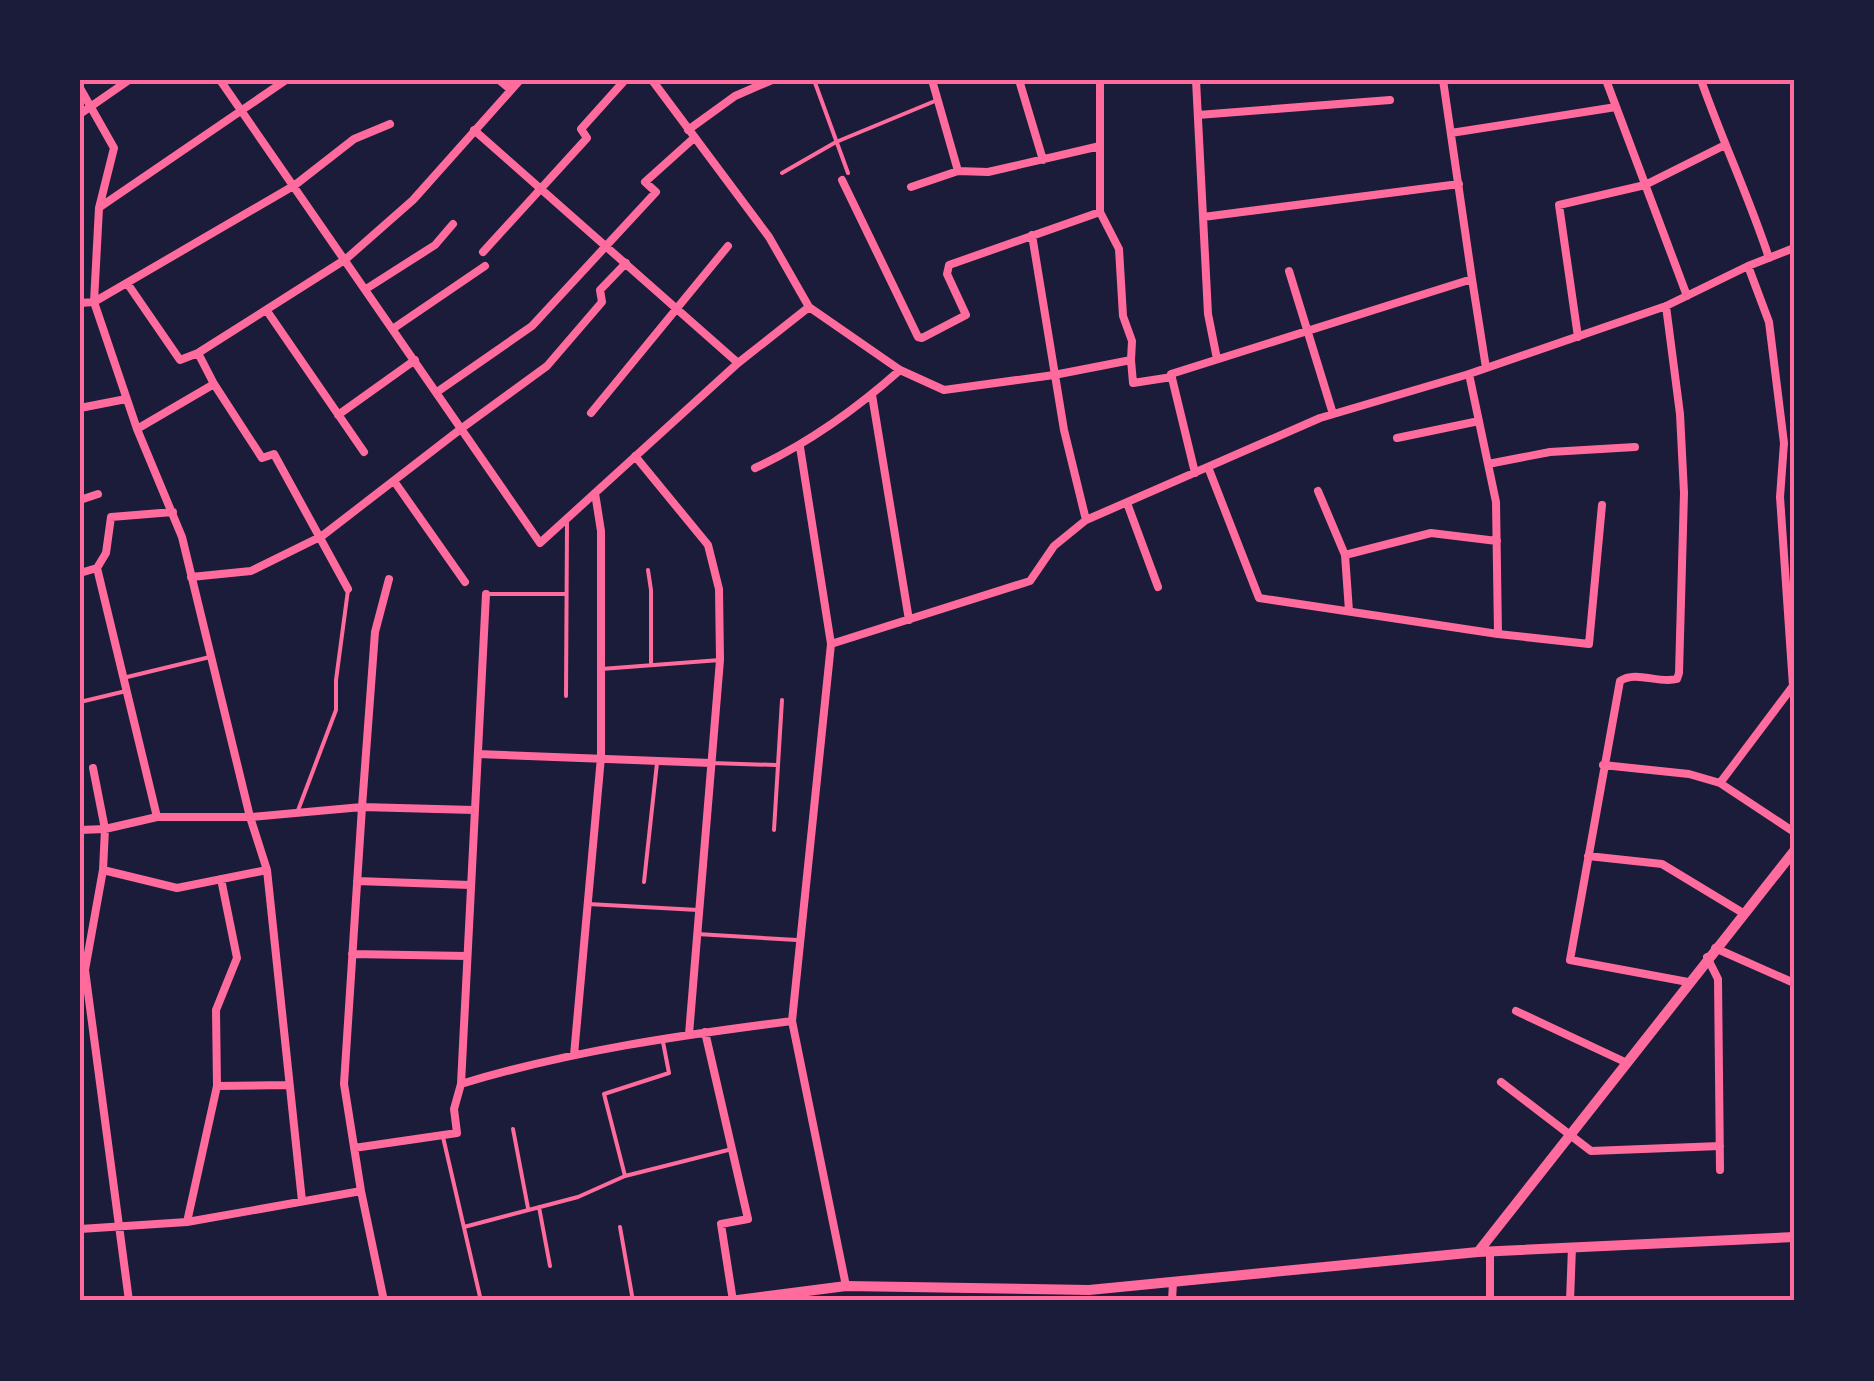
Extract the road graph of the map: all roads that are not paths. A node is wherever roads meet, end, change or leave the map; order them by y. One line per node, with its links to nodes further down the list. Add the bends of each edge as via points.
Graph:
1 (129, 80): 22 (street)
2 (220, 80): 23 (street)
3 (286, 80): 23 (street)
4 (499, 80): 18 (street)
5 (520, 80): 18 (street)
6 (625, 80): 41 (street, via 581,129 587,138)
7 (652, 80): 29 (street)
8 (772, 80): 29 (street, via 735,96)
9 (814, 80): 30 (lane)
10 (932, 80): 19 (street)
11 (1019, 80): 33 (street)
12 (1100, 80): 32 (street)
13 (1196, 80): 25 (street)
14 (1443, 80): 28 (street)
15 (1606, 80): 21 (street)
16 (1701, 80): 31 (street)
17 (80, 88): 22 (street)
18 (511, 90): 27 (street)
19 (939, 99): 30 (lane); 34 (street)
20 (1390, 100): 25 (street)
21 (1616, 106): 28 (street); 39 (street)
22 (90, 107): 24 (street); 42 (street, via 114,148)
23 (242, 110): 38 (street); 42 (street)
24 (80, 114)
25 (1198, 115): 44 (street)
26 (390, 124): 38 (street, via 354,138)
27 (474, 130): 41 (street); 52 (street, via 413,200)
28 (1451, 133): 37 (street)
29 (691, 134): 47 (street, via 645,182 656,192); 64 (street, via 768,238)
30 (836, 142): 35 (lane); 36 (lane)
31 (1726, 145): 39 (street); 51 (street)
32 (1100, 146): 33 (street); 43 (street)
33 (1043, 160): 34 (street)
34 (958, 171): 40 (street)
35 (782, 174)
36 (845, 177): 46 (street, via 918,337 966,316 946,268)
37 (1458, 184): 44 (street); 57 (street)
38 (295, 186): 52 (street); 58 (street)
39 (1646, 186): 60 (street); 69 (street, via 1558,206)
40 (911, 187)
41 (542, 190): 47 (street); 50 (street)
42 (98, 208): 61 (street)
43 (1100, 212): 46 (street); 73 (street, via 1119,249)
44 (1203, 216): 71 (street)
45 (453, 224): 59 (street, via 435,245)
46 (1032, 236): 78 (street)
47 (606, 246): 53 (street); 81 (street, via 532,326)
48 (728, 246): 65 (street)
49 (1794, 248): 51 (street)
50 (483, 252)
51 (1769, 258): 55 (street)
52 (346, 259): 59 (street); 66 (street)
53 (626, 263): 65 (street); 89 (street, via 547,366)
54 (485, 266): 67 (street)
55 (1748, 266): 60 (street); 143 (street, via 1769,322 1784,442 1780,497 1793,686)
56 (1289, 272): 68 (street)
57 (1472, 279): 68 (street); 75 (street)
58 (127, 282): 61 (street); 70 (street, via 180,360)
59 (366, 289): 67 (street)
60 (1687, 296): 63 (street)
61 (94, 302): 62 (street); 83 (street)
62 (80, 303)
63 (1666, 306): 69 (street); 140 (street, via 1684,492 1678,672 1670,681 1620,681)
64 (809, 307): 74 (street); 76 (street)
65 (677, 309): 74 (street); 85 (street)
66 (267, 311): 70 (street); 86 (street)
67 (394, 328): 72 (street)
68 (1308, 330): 71 (street); 87 (street)
69 (1578, 337): 75 (street)
70 (198, 353): 80 (street)
71 (1216, 359): 79 (street)
72 (416, 360): 81 (street); 86 (street)
73 (1131, 360): 78 (street); 79 (street, via 1133,384)
74 (738, 362): 95 (street)
75 (1486, 368): 77 (street)
76 (900, 370): 78 (street, via 944,390); 82 (street)
77 (1470, 374): 87 (street); 88 (street)
78 (1054, 375): 109 (street)
79 (1172, 377): 99 (street)
80 (214, 384): 90 (street); 110 (street, via 262,458 274,454)
81 (437, 392): 89 (street)
82 (872, 395): 92 (street); 124 (street)
83 (126, 399): 84 (street); 90 (street)
84 (80, 408)
85 (592, 413)
86 (338, 414): 94 (street)
87 (1333, 414): 97 (street)
88 (1479, 421): 91 (street); 96 (street)
89 (462, 428): 100 (street); 108 (street, via 540,544)
90 (137, 429): 107 (street)
91 (1398, 438)
92 (800, 447): 98 (street); 126 (street)
93 (1636, 448): 96 (street, via 1550,452)
94 (364, 452)
95 (635, 456): 102 (street); 128 (street, via 708,545 719,589)
96 (1488, 464): 111 (street)
97 (1208, 467): 99 (street); 123 (street, via 1259,598)
98 (756, 468)
99 (1195, 473): 105 (street)
100 (394, 481): 110 (street); 118 (street)
101 (1318, 492): 112 (street)
102 (594, 493): 108 (street); 130 (street, via 601,531)
103 (98, 494): 104 (street)
104 (80, 500)
105 (1126, 503): 109 (street); 119 (street)
106 (1602, 505): 125 (street, via 1590,644)
107 (173, 512): 113 (street, via 111,517); 116 (street)
108 (566, 519): 122 (lane)
109 (1086, 520): 124 (street, via 1054,546 1030,581)
110 (322, 536): 116 (street, via 252,572); 120 (street)
111 (1497, 540): 112 (street, via 1431,533); 125 (street)
112 (1344, 554): 123 (street)
113 (97, 568): 115 (street); 131 (street)
114 (648, 570): 129 (lane)
115 (80, 573)
116 (191, 578): 127 (street)
117 (389, 579): 144 (street, via 375,632)
118 (465, 582)
119 (1158, 586)
120 (348, 588): 146 (lane, via 336,710)
121 (486, 594): 122 (lane); 136 (street)
122 (566, 594): 133 (lane)
123 (1349, 611): 125 (street)
124 (909, 620): 126 (street)
125 (1498, 634)
126 (832, 644): 165 (street)
127 (210, 657): 131 (lane); 148 (street)
128 (720, 660): 129 (lane); 139 (street)
129 (651, 665): 130 (lane)
130 (601, 669): 137 (street)
131 (124, 678): 132 (street)
132 (126, 691): 135 (lane); 147 (street)
133 (566, 696)
134 (782, 700): 141 (lane)
135 (80, 702)
136 (478, 754): 137 (street); 145 (street)
137 (601, 757): 138 (street); 161 (street)
138 (657, 760): 139 (street); 159 (lane)
139 (711, 763): 141 (lane); 162 (street)
140 (1603, 765): 143 (street); 154 (street)
141 (778, 766): 151 (lane)
142 (93, 768): 150 (street)
143 (1720, 784): 152 (street)
144 (362, 807): 145 (street); 146 (street); 158 (street)
145 (474, 810): 160 (street)
146 (297, 813): 148 (street)
147 (156, 817): 148 (street); 150 (street)
148 (250, 818): 156 (street)
149 (80, 830): 150 (street)
150 (105, 830): 155 (street)
151 (774, 830)
152 (1794, 832)
153 (1794, 851): 163 (street)
154 (1588, 856): 163 (street, via 1662,864); 170 (street, via 1570,960)
155 (103, 870): 157 (street, via 177,888); 169 (street)
156 (267, 870): 157 (street); 181 (street)
157 (221, 880): 182 (street, via 237,958 216,1010)
158 (357, 881): 160 (street); 167 (street)
159 (644, 882)
160 (470, 885): 168 (street)
161 (588, 904): 162 (lane); 177 (street)
162 (699, 910): 164 (street)
163 (1744, 913): 166 (street)
164 (697, 934): 165 (lane); 175 (street)
165 (799, 940): 173 (street)
166 (1711, 952): 170 (street); 171 (street); 186 (street, via 1718,979)
167 (352, 954): 168 (street); 187 (street, via 344,1084)
168 (467, 956): 180 (street)
169 (82, 967): 196 (street)
170 (1688, 982): 178 (street)
171 (1794, 983)
172 (1516, 1010): 178 (street)
173 (792, 1021): 174 (street); 205 (street)
174 (705, 1032): 175 (street); 188 (street)
175 (689, 1034): 176 (street)
176 (662, 1039): 177 (street); 190 (lane, via 668,1074 604,1094)
177 (574, 1055): 180 (street)
178 (1626, 1062): 184 (street)
179 (1500, 1082): 184 (street)
180 (461, 1084): 185 (street, via 457,1133)
181 (287, 1085): 182 (street); 192 (street)
182 (217, 1086): 195 (street)
183 (513, 1129): 194 (lane)
184 (1570, 1133): 186 (street, via 1592,1150); 202 (street)
185 (444, 1136): 187 (street); 197 (lane)
186 (1720, 1146): 189 (street)
187 (354, 1148): 191 (street)
188 (732, 1149): 190 (lane); 210 (street, via 748,1218 721,1224)
189 (1720, 1170)
190 (625, 1176): 193 (lane)
191 (361, 1191): 192 (street); 207 (street)
192 (302, 1202): 195 (street)
193 (539, 1207): 194 (lane); 203 (lane)
194 (528, 1210): 197 (lane)
195 (187, 1222): 196 (street)
196 (120, 1225): 199 (street); 206 (street)
197 (464, 1227): 208 (lane)
198 (620, 1227): 209 (lane)
199 (80, 1228)
200 (1794, 1238): 201 (street)
201 (1572, 1248): 202 (street); 213 (street)
202 (1484, 1252): 204 (street); 212 (street)
203 (550, 1266)
204 (1173, 1282): 205 (street, via 1089,1290); 211 (street)
205 (846, 1286): 210 (street)
206 (128, 1301)
207 (384, 1301)
208 (481, 1301)
209 (634, 1301)
210 (731, 1301)
211 (1172, 1301)
212 (1490, 1301)
213 (1570, 1301)

